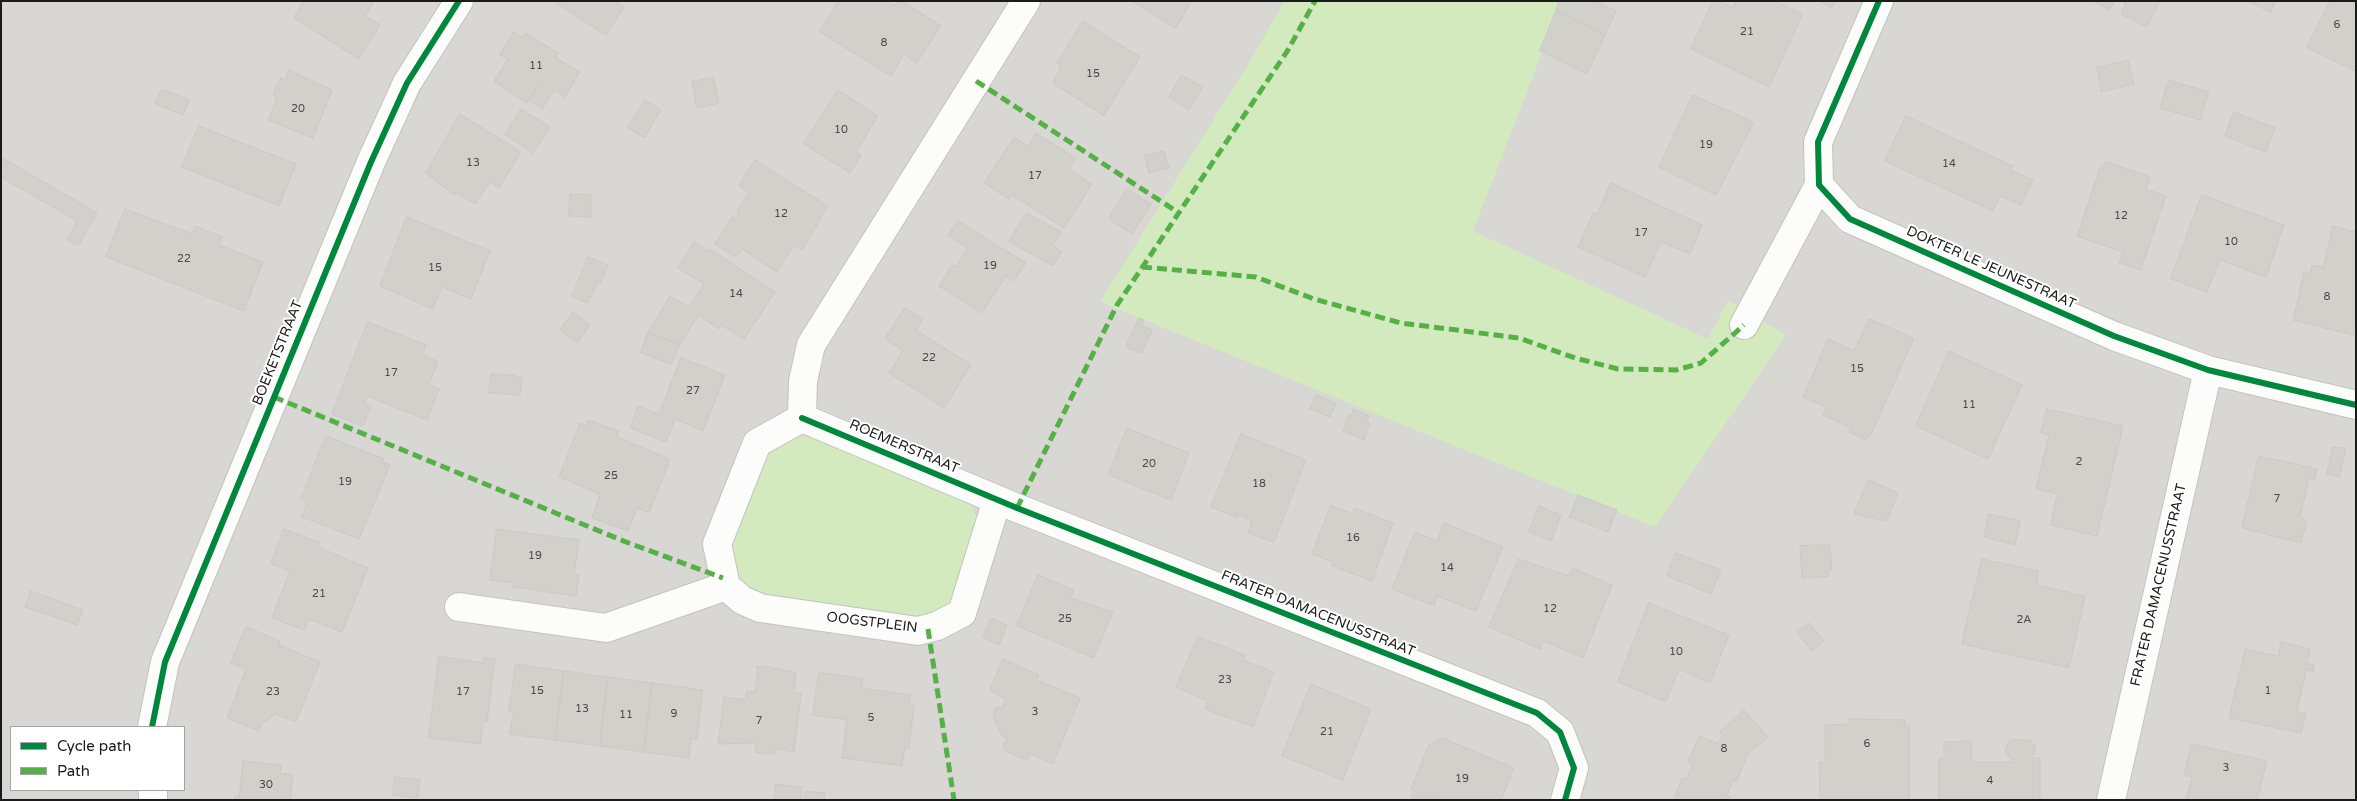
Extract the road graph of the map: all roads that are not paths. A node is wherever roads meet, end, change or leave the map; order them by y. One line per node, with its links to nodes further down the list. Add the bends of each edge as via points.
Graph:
1 (459, 1): 12 (street, BOEKETSTRAAT, via 407,84 371,162 165,662)
2 (1026, 1): 8 (street, via 811,345 804,381)
3 (1879, 1): 4 (street, via 1818,142)
4 (1819, 185): 5 (street); 6 (street, DOKTER LE JEUNESTRAAT, via 1850,219 2114,336)
5 (1744, 325)
6 (2208, 370): 7 (street, DOKTER LE JEUNESTRAAT); 14 (street, FRATER DAMACENUSSTRAAT)
7 (2356, 405)
8 (802, 418): 9 (street, ROEMERSTRAAT); 10 (street, via 757,443 717,544)
9 (997, 500): 10 (street, OOGSTPLEIN, via 962,613 937,626 918,632 760,608 742,600); 13 (street, FRATER DAMACENUSSTRAAT, via 1537,713 1560,732 1574,768)
10 (726, 586): 11 (street, via 606,628)
11 (459, 607)
12 (152, 726)
13 (1565, 800)
14 (2111, 800)

